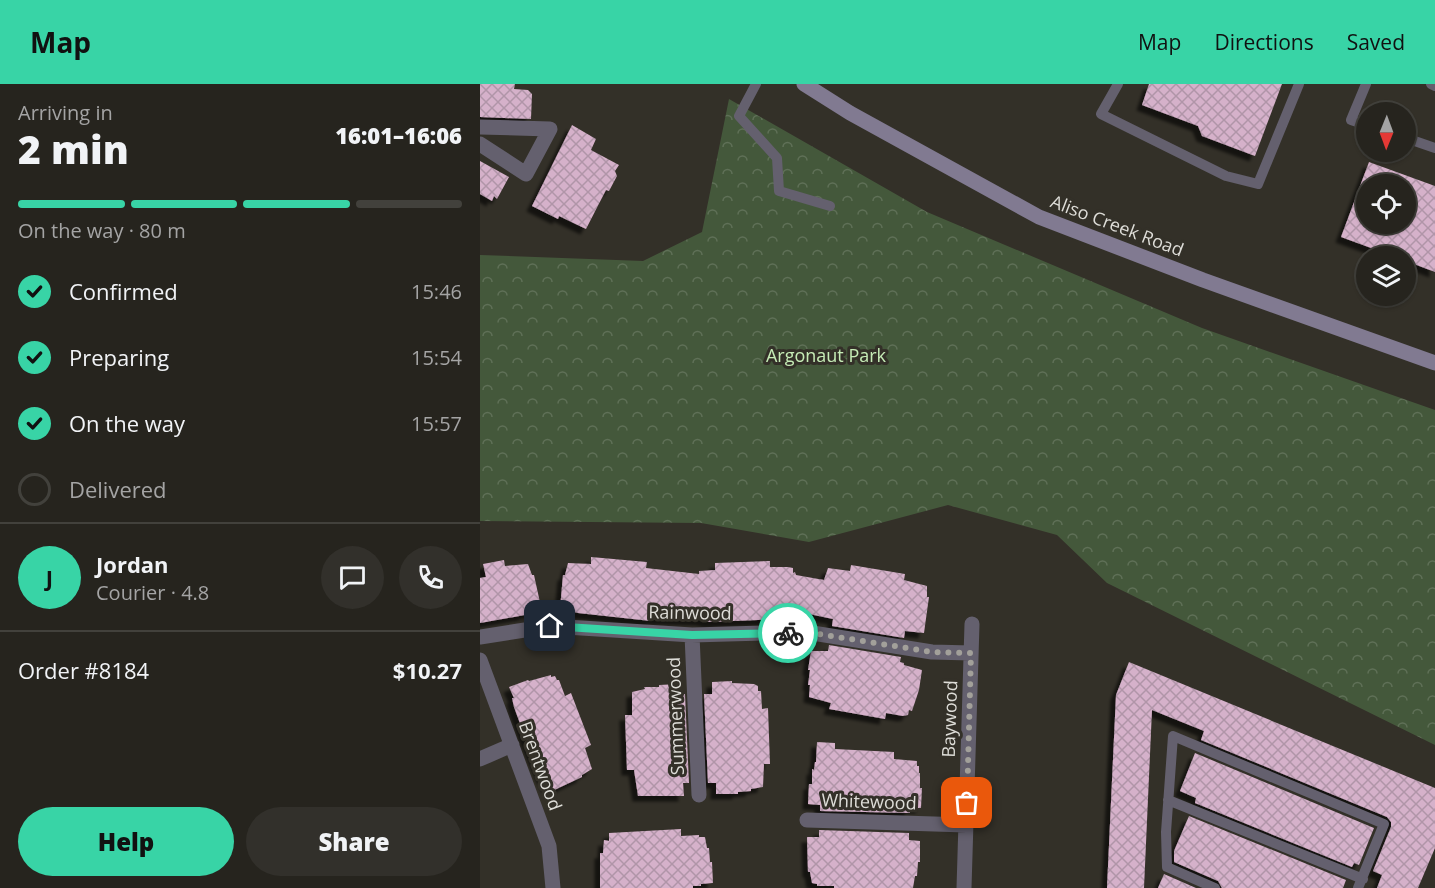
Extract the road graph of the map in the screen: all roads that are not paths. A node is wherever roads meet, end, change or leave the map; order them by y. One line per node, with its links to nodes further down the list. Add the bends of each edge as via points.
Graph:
1 (756, 84): 15 (lane, via 739,116 777,158 779,191)
2 (804, 84): 16 (main road, Aliso Creek Road, via 1040,217)
3 (1118, 84): 4 (lane, via 1101,114 1226,176 1258,184)
4 (1299, 84)
5 (1366, 84): 8 (lane)
6 (1431, 84): 7 (lane)
7 (1435, 86)
8 (1358, 102)
9 (1356, 108): 10 (lane, via 1351,120)
10 (1356, 122)
11 (480, 128): 13 (street, via 549,129 526,174)
12 (1416, 141): 14 (lane)
13 (480, 144)
14 (1435, 148)
15 (830, 206)
16 (1435, 363)
17 (972, 624): 20 (street, Baywood)
18 (692, 635): 19 (street, Rainwood, via 550,626); 20 (street, Rainwood, via 806,632 932,652); 24 (street, Summerwood)
19 (480, 637)
20 (971, 653): 27 (street, Baywood)
21 (480, 660): 22 (street, Brentwood)
22 (512, 745): 23 (street); 29 (street, Brentwood, via 549,846)
23 (480, 759)
24 (699, 795)
25 (1168, 800): 28 (lane); 28 (lane, via 1173,736 1384,824); 31 (lane, via 1167,867)
26 (807, 820): 27 (street, Whitewood)
27 (966, 825): 30 (street, Baywood)
28 (1361, 884)
29 (553, 888)
30 (964, 888)
31 (1215, 888)

